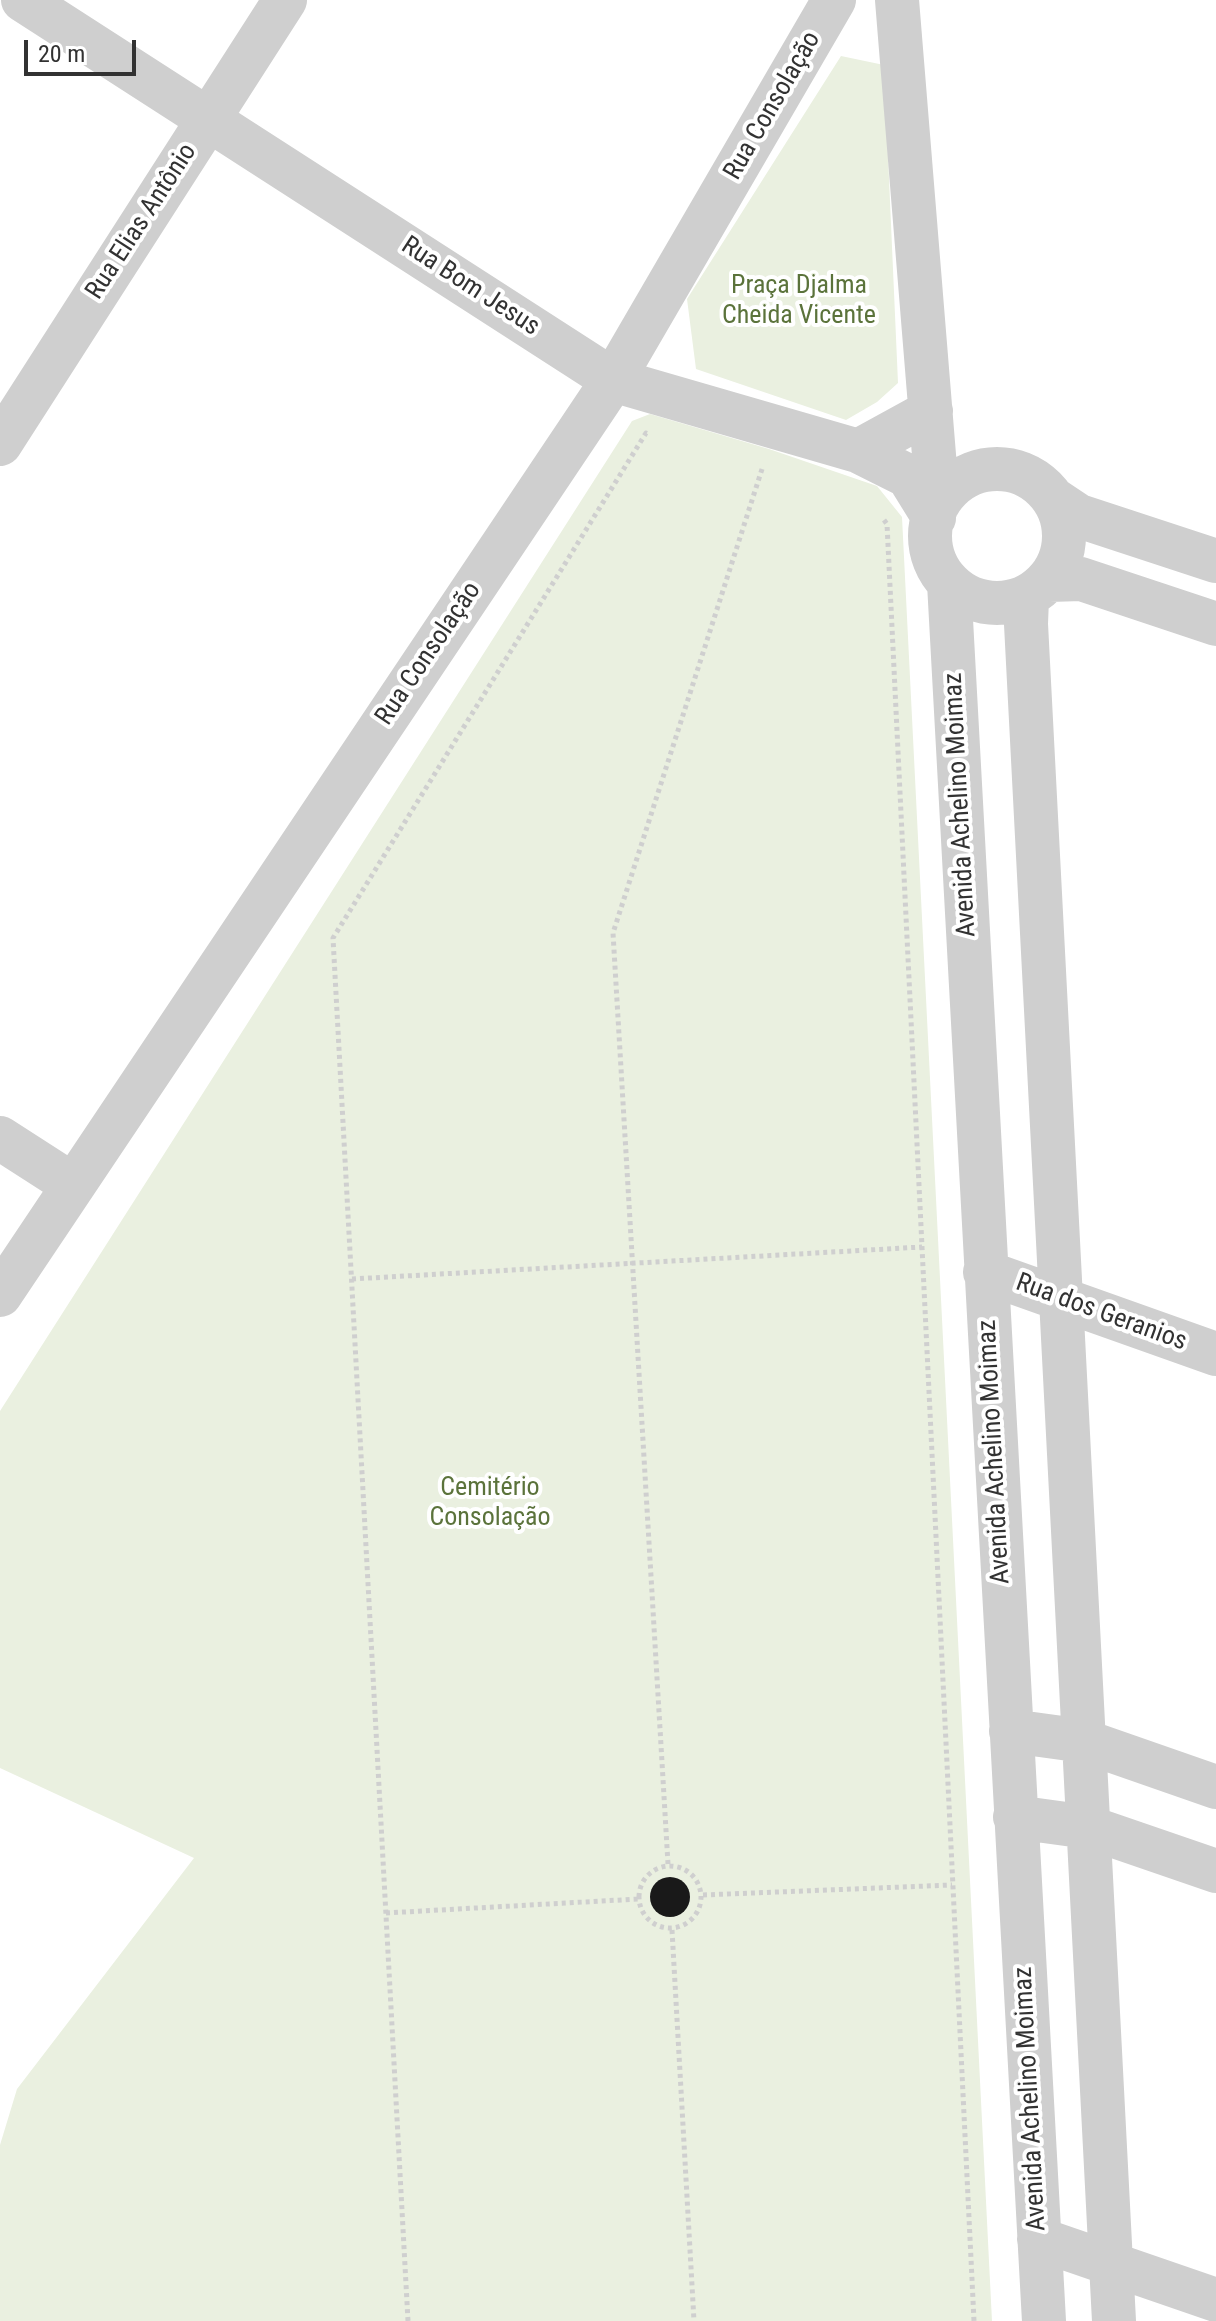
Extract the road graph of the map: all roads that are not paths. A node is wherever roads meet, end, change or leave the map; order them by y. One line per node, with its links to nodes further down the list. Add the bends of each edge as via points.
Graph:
1 (23, 0): 5 (street, Rua Bom Jesus)
2 (285, 0): 5 (street, Rua Elias Antônio)
3 (834, 0): 6 (street, Rua Consolação)
4 (889, 8): 7 (street)
5 (208, 119): 6 (street, Rua Bom Jesus); 8 (street, Rua Elias Antônio)
6 (613, 380): 9 (street, Rua Bom Jesus); 18 (street, Rua Consolação)
7 (932, 420): 9 (street); 10 (street, via 957,456); 12 (street)
8 (0, 444)
9 (858, 451): 12 (street, Rua Bom Jesus, via 908,476)
10 (981, 470): 11 (street, via 1009,469 1036,480); 12 (street, via 956,482)
11 (1055, 500): 13 (street, via 1079,516); 15 (street, via 1065,526 1063,555)
12 (936, 511): 14 (street, via 930,532 934,559)
13 (1216, 561)
14 (949, 583): 15 (street, via 972,600 1000,605); 19 (street, Avenida Achelino Moimaz)
15 (1038, 589): 16 (street, via 1081,579); 21 (street, via 1026,624)
16 (1216, 624)
17 (0, 1138): 18 (street)
18 (73, 1185): 20 (street, Rua Consolação)
19 (985, 1272): 21 (street, Rua dos Geranios); 23 (street, Avenida Achelino Moimaz)
20 (0, 1295)
21 (1061, 1299): 22 (street, Rua dos Geranios); 24 (street)
22 (1216, 1354)
23 (1011, 1731): 24 (street); 26 (street, Avenida Achelino Moimaz)
24 (1084, 1741): 25 (street); 27 (street)
25 (1216, 1787)
26 (1015, 1817): 27 (street); 29 (street, Avenida Achelino Moimaz)
27 (1088, 1827): 28 (street); 30 (street)
28 (1216, 1871)
29 (1039, 2239): 30 (street); 32 (street, Avenida Achelino Moimaz)
30 (1111, 2263): 31 (street); 33 (street)
31 (1216, 2300)
32 (1044, 2321)
33 (1114, 2321)

